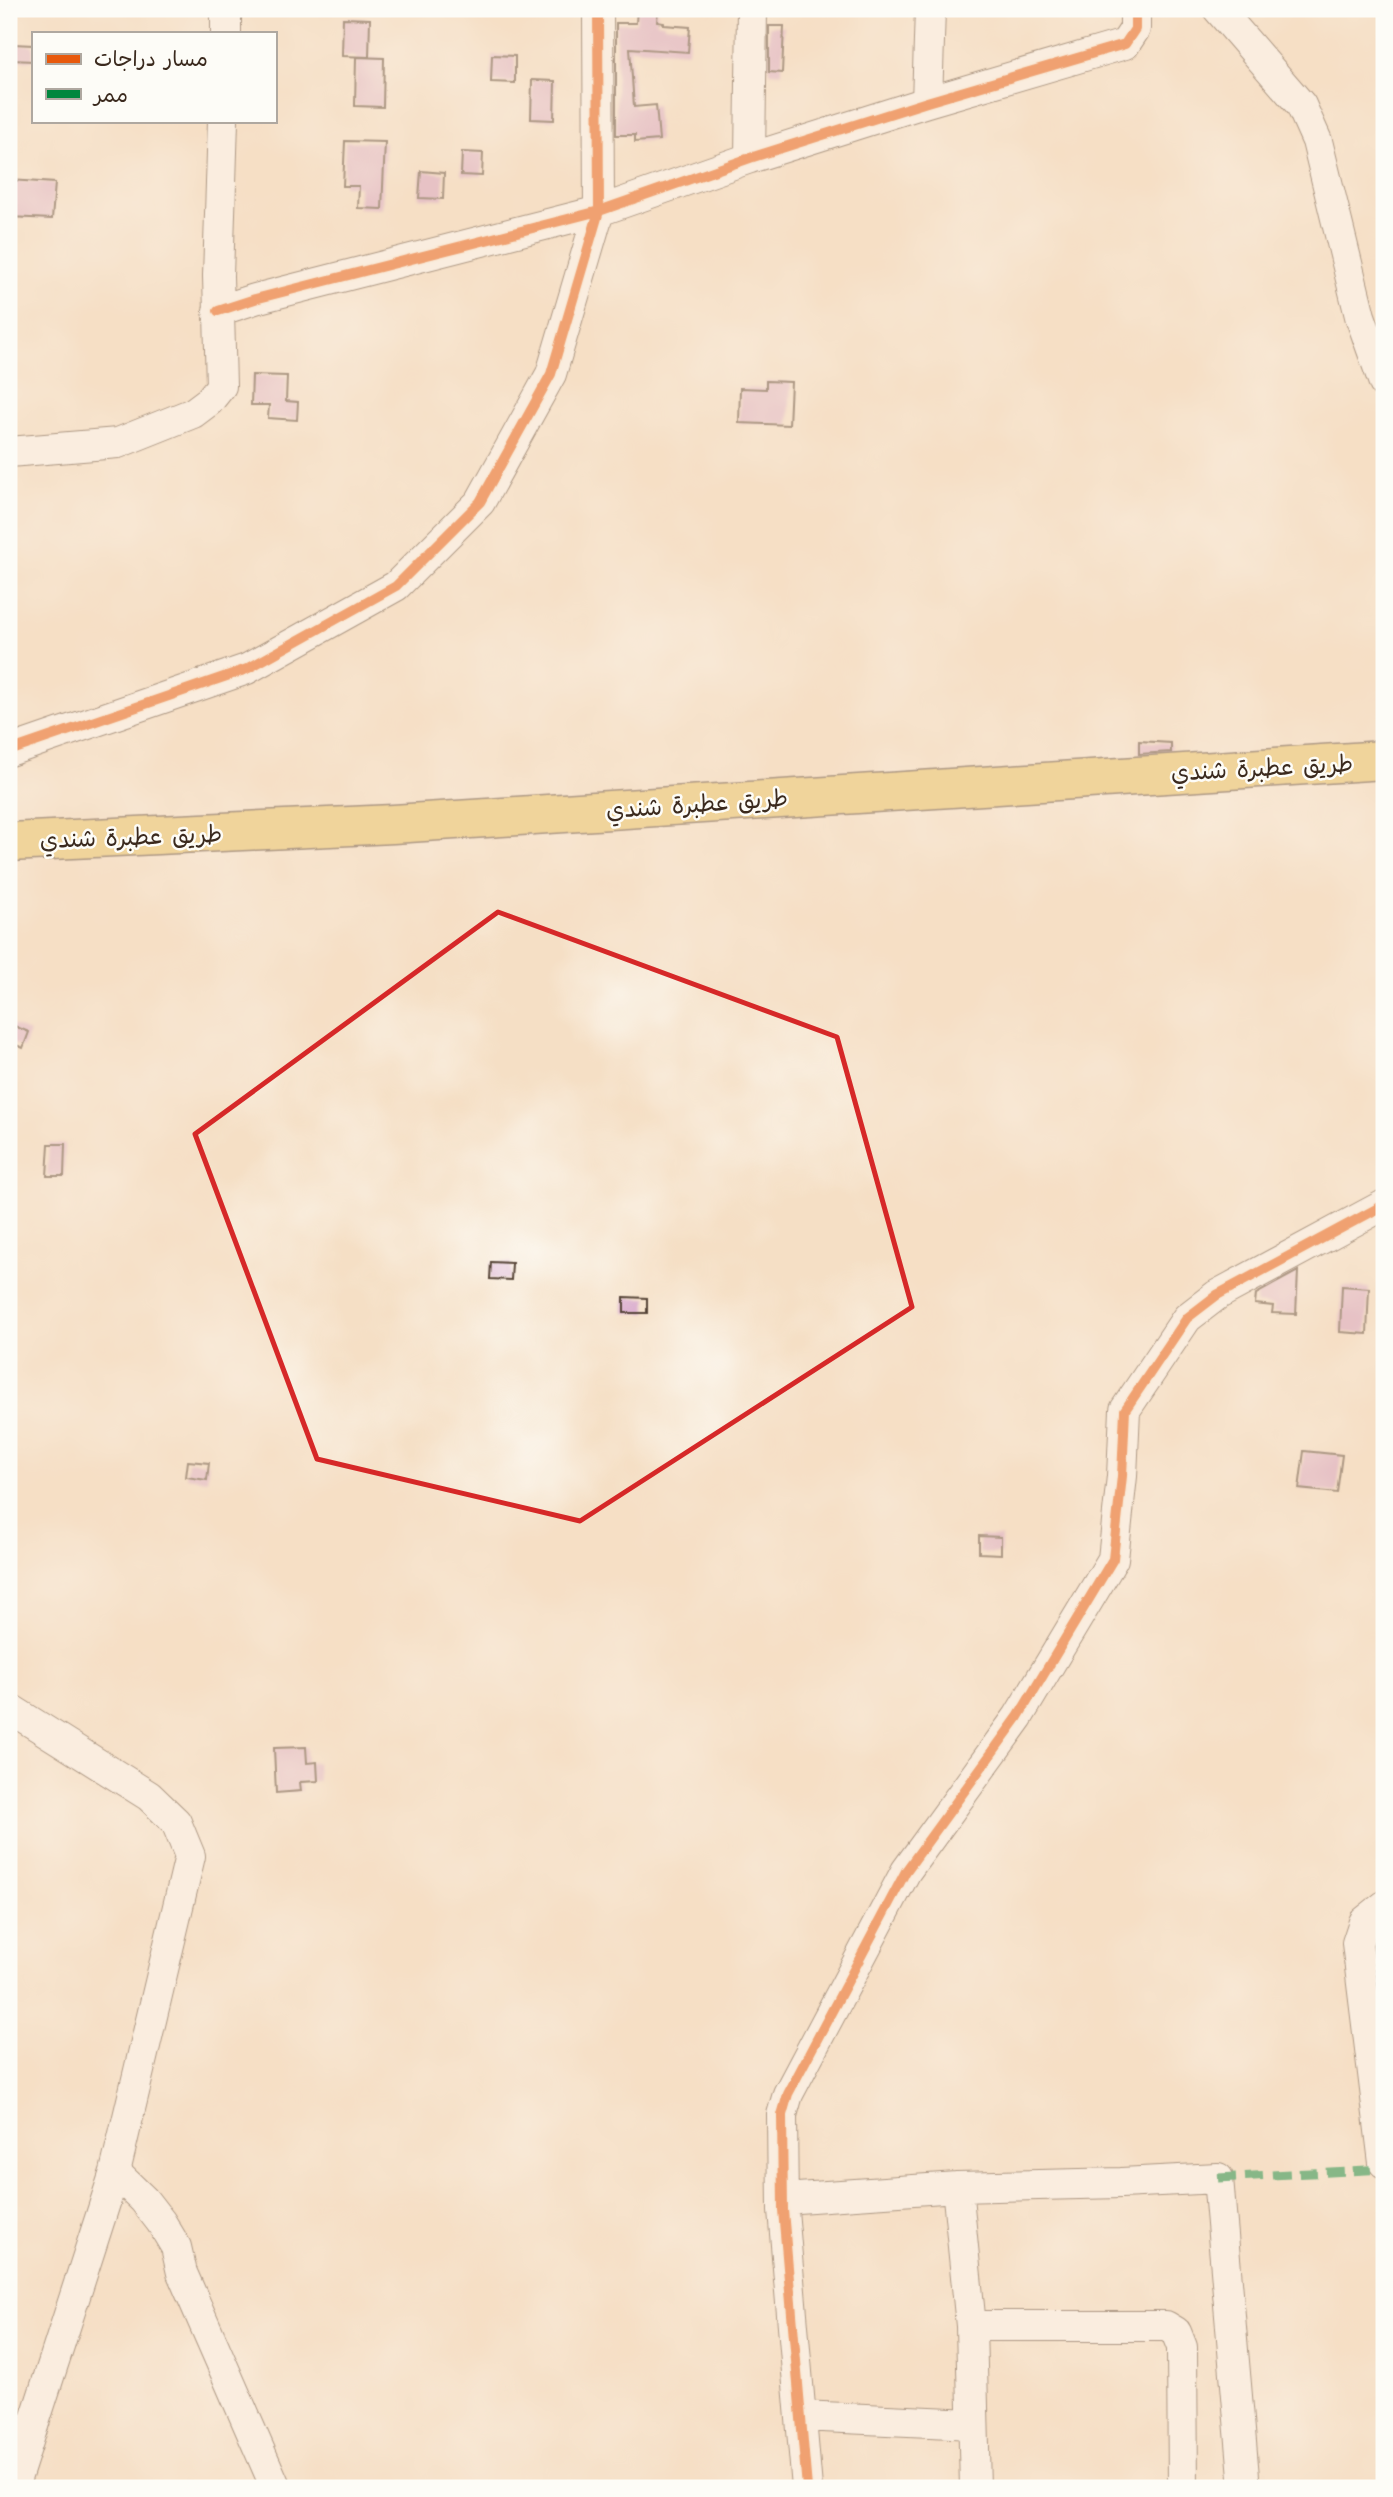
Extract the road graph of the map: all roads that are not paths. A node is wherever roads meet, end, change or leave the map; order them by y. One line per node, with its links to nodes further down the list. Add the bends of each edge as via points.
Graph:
1 (226, 9): 7 (street)
2 (598, 9): 11 (street)
3 (752, 9): 10 (street)
4 (930, 9): 8 (street)
5 (1135, 9): 8 (street, via 1135,29 1125,44)
6 (1218, 9): 13 (street, via 1301,105 1310,123 1360,316)
7 (226, 32)
8 (927, 102): 10 (street)
9 (223, 122): 12 (street)
10 (750, 158): 11 (street)
11 (599, 211): 12 (street); 15 (street, via 551,374 480,502 396,586 247,669)
12 (218, 311): 14 (street, via 221,386 192,413 118,443)
13 (1384, 383)
14 (9, 452)
15 (9, 751)
16 (1384, 760): 17 (highway, طريق عطبرة شندي, via 379,825)
17 (9, 842)
18 (1384, 1205): 24 (street, via 1217,1295 1187,1318 1125,1410 1113,1559 1018,1717 906,1871 789,2094 782,2115)
19 (9, 1708): 22 (street, via 149,1796 176,1822 190,1856)
20 (1384, 1906): 21 (street, via 1364,1922 1357,1942)
21 (1384, 2163)
22 (115, 2172): 28 (street); 29 (street, via 144,2200 176,2247 182,2273)
23 (957, 2187): 24 (street); 25 (street); 33 (street, via 1219,2178)
24 (783, 2199): 26 (street)
25 (971, 2326): 27 (street); 32 (street, via 1166,2326 1176,2332 1182,2347)
26 (801, 2416): 27 (street); 30 (street)
27 (973, 2424): 31 (street)
28 (13, 2488)
29 (276, 2488)
30 (807, 2488)
31 (975, 2488)
32 (1183, 2488)
33 (1245, 2488)

